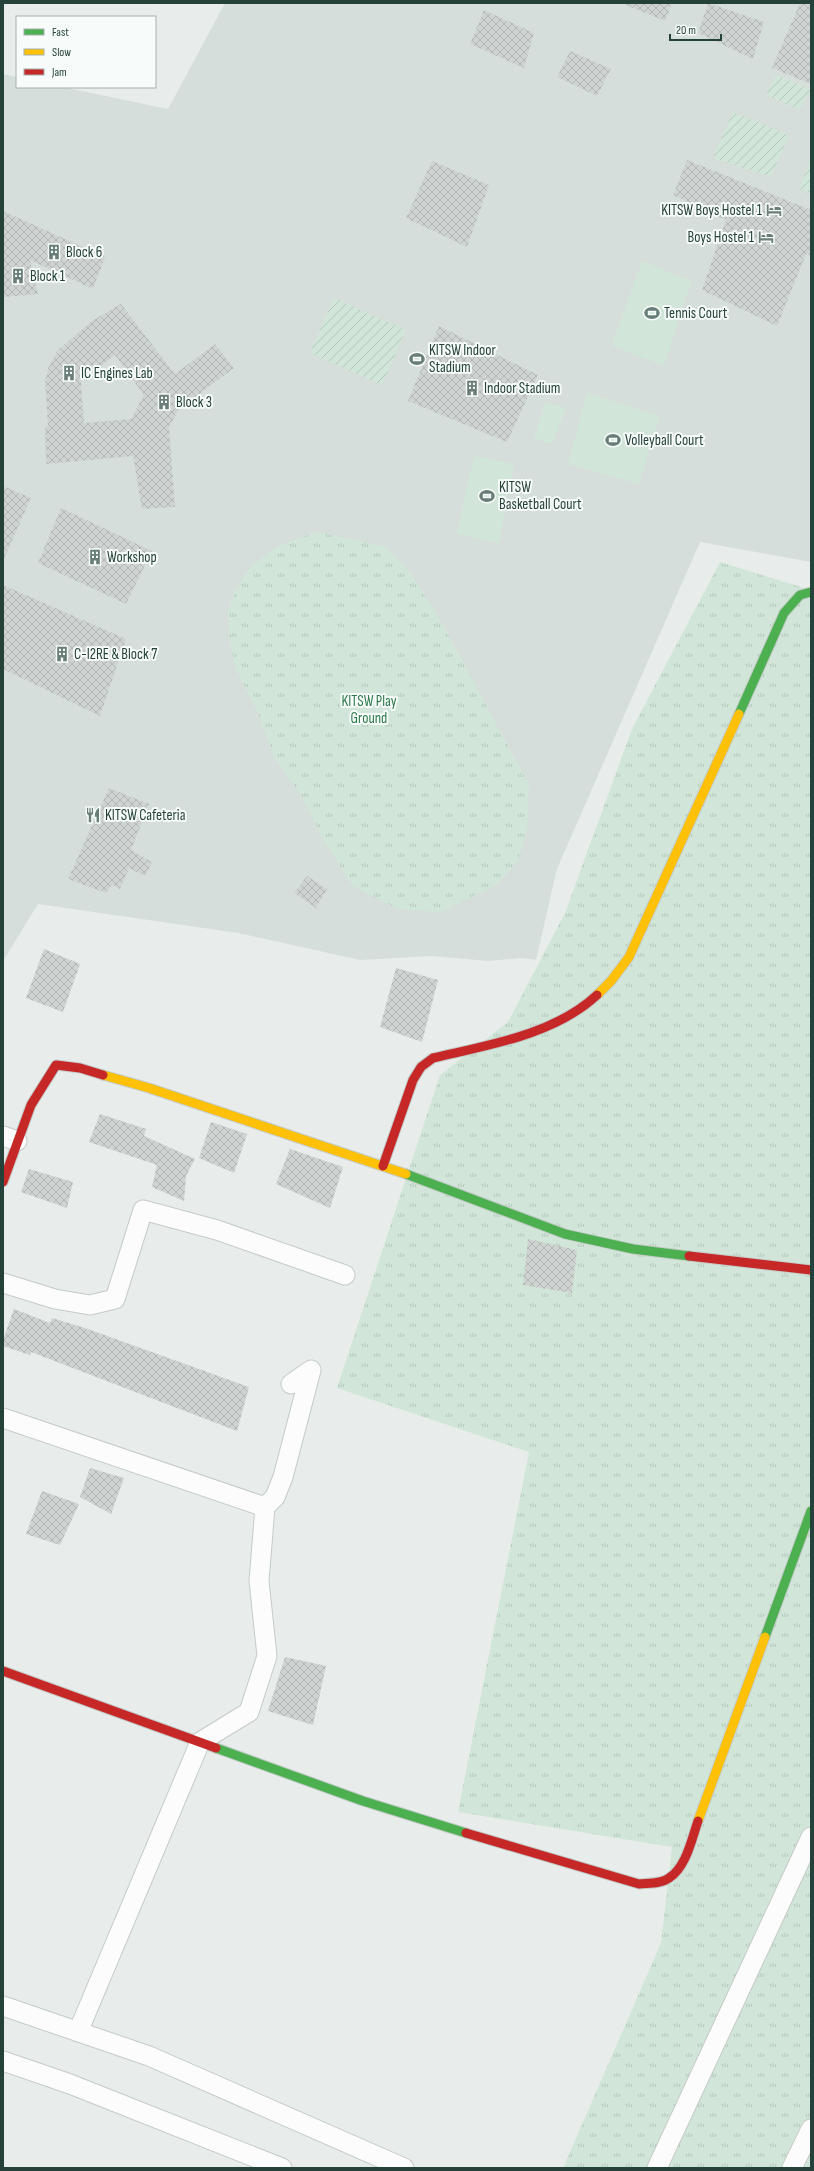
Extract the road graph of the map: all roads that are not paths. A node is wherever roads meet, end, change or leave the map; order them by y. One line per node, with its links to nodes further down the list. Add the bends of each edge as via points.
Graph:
1 (811, 592): 3 (street, via 800,595 784,614 701,801 629,957 617,977 595,999 546,1027 423,1063 413,1080)
2 (10, 1138): 3 (street, via 45,1077 56,1064 80,1068 149,1088); 4 (street)
3 (383, 1166): 5 (street, via 565,1234 633,1249 793,1270)
4 (3, 1182)
5 (811, 1270)
6 (344, 1275): 7 (street, via 217,1230 143,1210 115,1299 90,1306 55,1299)
7 (3, 1283)
8 (291, 1384): 10 (street, via 312,1370 284,1477 275,1497)
9 (3, 1418): 10 (street)
10 (265, 1507): 13 (street, via 259,1581 267,1656 249,1712)
11 (811, 1511): 13 (street, via 686,1854 678,1872 664,1882 639,1884 431,1823)
12 (3, 1670): 13 (street)
13 (200, 1742): 16 (street)
14 (811, 1837): 21 (street)
15 (3, 2006): 16 (street)
16 (78, 2032): 20 (street, via 149,2056)
17 (3, 2061): 19 (street, via 70,2084)
18 (811, 2129): 22 (street)
19 (282, 2168)
20 (404, 2168)
21 (656, 2168)
22 (792, 2168)

